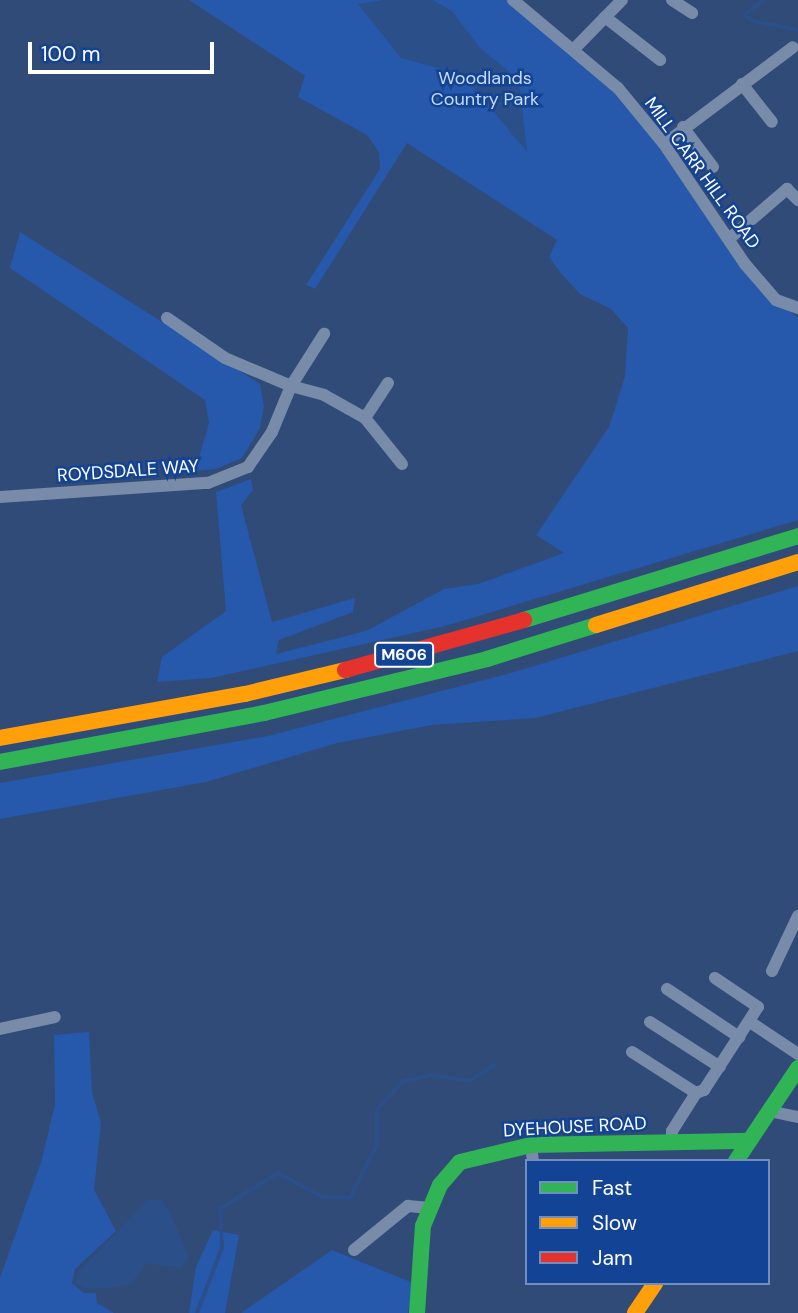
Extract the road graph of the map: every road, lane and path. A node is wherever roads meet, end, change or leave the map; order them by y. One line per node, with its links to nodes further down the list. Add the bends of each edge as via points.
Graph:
1 (513, 0): 7 (street, MILL CARR HILL ROAD)
2 (622, 0): 5 (street)
3 (672, 0): 4 (street)
4 (692, 13)
5 (605, 17): 7 (street); 8 (street)
6 (793, 47): 9 (street)
7 (575, 48): 12 (street, MILL CARR HILL ROAD, via 618,88)
8 (660, 60)
9 (741, 84): 10 (street); 11 (street)
10 (772, 122)
11 (683, 127): 12 (street); 13 (street)
12 (664, 144): 15 (street, MILL CARR HILL ROAD)
13 (713, 167)
14 (798, 200): 15 (street, via 787,189)
15 (729, 239): 16 (street, MILL CARR HILL ROAD, via 775,300)
16 (798, 308)
17 (167, 318): 20 (street, via 225,358)
18 (324, 334): 20 (street, ROYDSDALE WAY)
19 (388, 383): 21 (street)
20 (290, 386): 21 (street, via 324,395); 23 (street, ROYDSDALE WAY, via 272,432 248,467 225,478 208,483)
21 (365, 418): 22 (street)
22 (402, 464)
23 (0, 496)
24 (798, 536): 26 (main road, M606, via 430,649 245,694)
25 (798, 562): 27 (main road, M606, via 474,662 264,713)
26 (0, 738)
27 (0, 762)
28 (798, 916): 29 (street)
29 (772, 971)
30 (715, 978): 34 (street, via 758,1007)
31 (667, 989): 36 (street)
32 (55, 1017): 35 (street)
33 (650, 1022): 39 (street)
34 (750, 1022): 36 (street); 38 (street)
35 (0, 1029)
36 (739, 1037): 39 (street)
37 (632, 1052): 41 (street)
38 (798, 1054)
39 (720, 1067): 41 (street, via 704,1090)
40 (798, 1068): 42 (main road)
41 (696, 1093): 44 (street, via 672,1131)
42 (769, 1111): 43 (street); 45 (main road)
43 (798, 1116)
44 (672, 1141): 45 (main road, DYEHOUSE ROAD); 46 (main road, DYEHOUSE ROAD)
45 (749, 1141): 47 (main road)
46 (532, 1153): 48 (main road, DYEHOUSE ROAD, via 460,1162 440,1185)
47 (737, 1159)
48 (430, 1208): 49 (street, via 408,1206); 51 (main road, DYEHOUSE ROAD, via 423,1226)
49 (354, 1250)
50 (654, 1285): 52 (main road)
51 (417, 1313)
52 (635, 1313)

